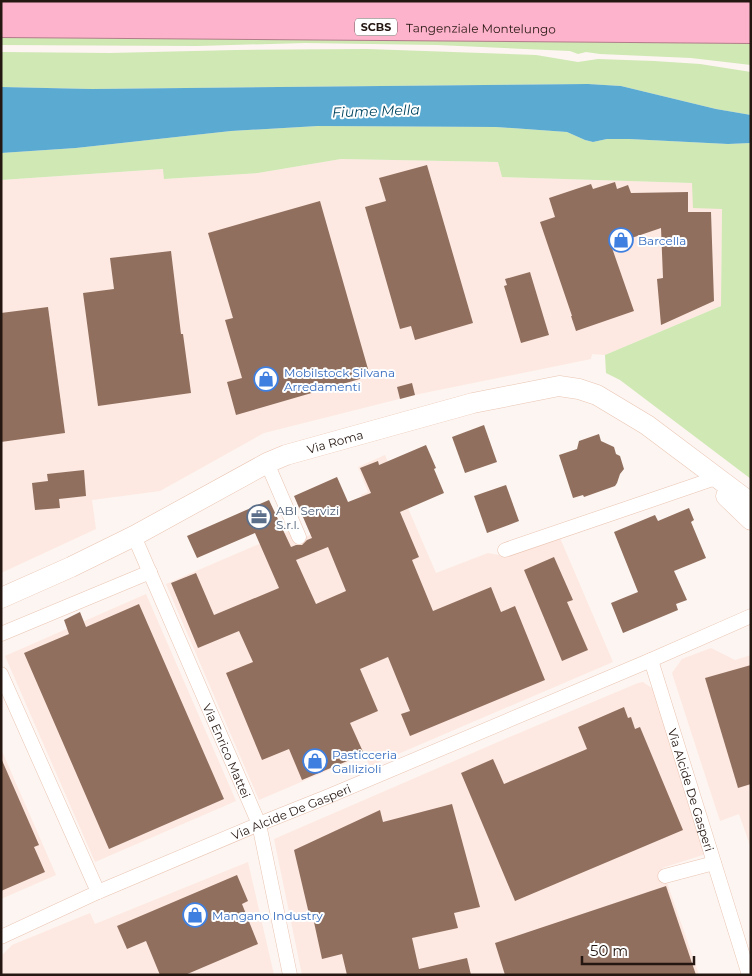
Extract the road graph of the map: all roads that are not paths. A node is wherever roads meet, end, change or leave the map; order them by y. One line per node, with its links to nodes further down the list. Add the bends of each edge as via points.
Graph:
1 (1, 3): 2 (highway, Tangenziale Montelungo / SCBS)
2 (751, 8)
3 (1, 24): 4 (highway, Tangenziale Montelungo / SCBS)
4 (751, 30)
5 (681, 450): 6 (street, Via Roma, via 597,395 559,386 473,403 286,455); 7 (street, Via Roma); 8 (street, Via Roma)
6 (267, 464): 10 (street, Via Roma); 11 (street)
7 (710, 480): 9 (street, Via Roma); 12 (street)
8 (751, 502)
9 (751, 520)
10 (134, 536): 13 (street, Via Enrico Mattei); 14 (street, Via Roma)
11 (300, 537)
12 (505, 550)
13 (150, 572): 16 (street); 19 (street, Via Enrico Mattei)
14 (1, 598)
15 (751, 616): 17 (street, Via Alcide De Gasperi)
16 (1, 634)
17 (651, 660): 19 (street, Via Alcide De Gasperi); 20 (street, Via Alcide De Gasperi)
18 (1, 674): 22 (street)
19 (259, 824): 22 (street, Via Alcide De Gasperi); 24 (street, Via Enrico Mattei)
20 (714, 864): 21 (street, Via Alcide De Gasperi); 25 (street, Via Alcide De Gasperi)
21 (665, 876)
22 (98, 892): 23 (street, Via Alcide De Gasperi)
23 (1, 937)
24 (290, 975)
25 (749, 975)

